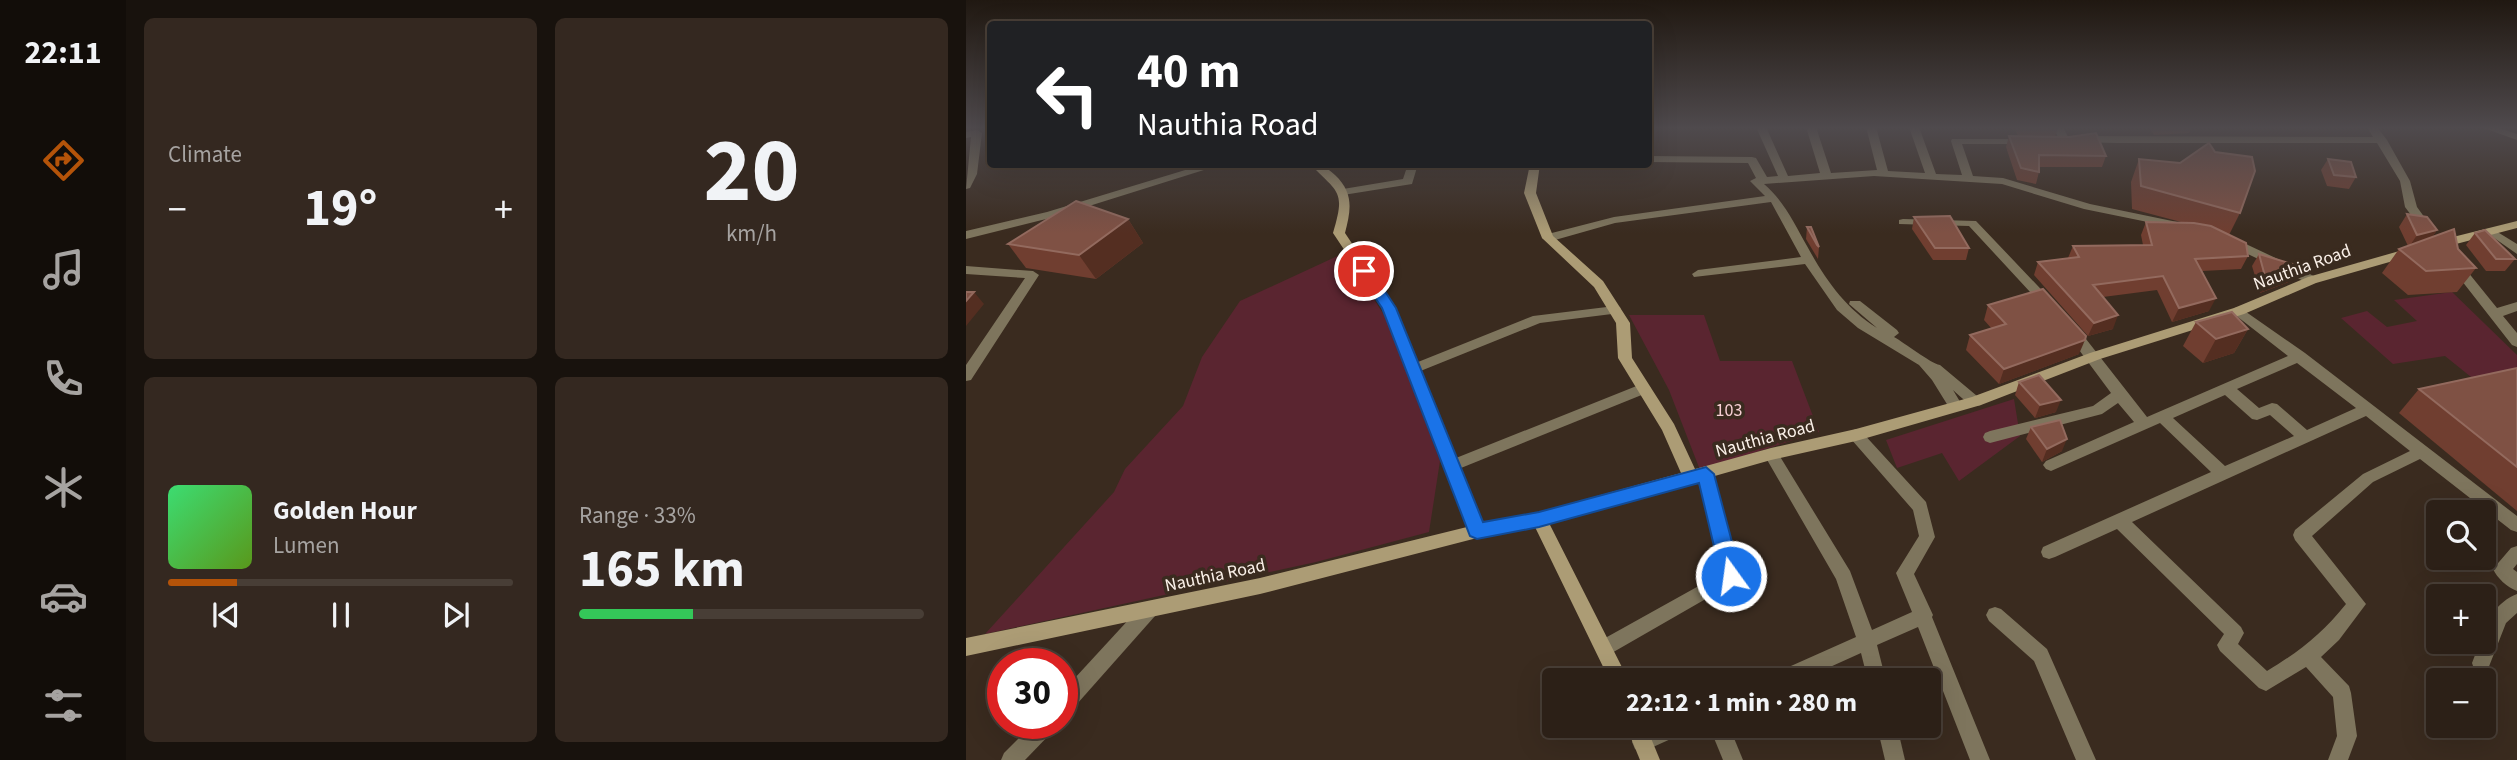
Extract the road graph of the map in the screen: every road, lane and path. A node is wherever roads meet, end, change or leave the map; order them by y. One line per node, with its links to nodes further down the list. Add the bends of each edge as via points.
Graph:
1 (1753, 162): 18 (street)
2 (1777, 162): 16 (street)
3 (1822, 162): 14 (street)
4 (1880, 162): 12 (street)
5 (1926, 162): 15 (street)
6 (1963, 162): 17 (street)
7 (2395, 162): 29 (street, via 2411,207)
8 (1205, 168): 26 (street)
9 (1320, 168): 20 (main road, via 1339,182)
10 (1412, 168): 20 (street, via 1408,182)
11 (1534, 168): 28 (main road, via 1530,193)
12 (1883, 173): 14 (street); 15 (street)
13 (969, 174): 19 (street)
14 (1826, 176): 16 (street)
15 (1931, 176): 17 (street)
16 (1784, 178): 18 (street)
17 (1969, 179): 24 (street, via 2003,181 2088,207)
18 (1763, 180): 21 (street, via 1755,181)
19 (966, 186)
20 (1343, 192): 45 (main road, via 1348,205 1339,233 1389,308)
21 (1774, 198): 28 (street, via 1614,220); 31 (street)
22 (1903, 222): 39 (street, via 1972,223)
23 (2517, 224): 25 (main road, Nauthia Road)
24 (2199, 231)
25 (2490, 231): 29 (main road, Nauthia Road); 30 (street)
26 (966, 235)
27 (2214, 235): 34 (street)
28 (1548, 237): 37 (main road, via 1599,284)
29 (2439, 244): 34 (main road, Nauthia Road); 40 (street)
30 (2517, 250)
31 (1807, 260): 33 (street); 51 (street, via 1854,319 1926,363)
32 (966, 270): 46 (street, via 1033,275)
33 (1698, 274)
34 (2312, 279): 38 (main road, Nauthia Road)
35 (1855, 304): 50 (street)
36 (2517, 306): 40 (street)
37 (1615, 310): 45 (street, via 1538,319); 47 (main road, via 1623,323 1625,358)
38 (2239, 311): 43 (main road, Nauthia Road); 44 (street)
39 (2058, 314)
40 (2495, 314): 42 (street)
41 (2067, 325): 43 (street)
42 (2517, 342)
43 (2095, 356): 49 (street); 50 (main road, Nauthia Road)
44 (2300, 356): 48 (street); 52 (street)
45 (1413, 369): 61 (main road)
46 (966, 376)
47 (1644, 387): 61 (street); 63 (main road)
48 (2227, 389): 53 (street); 57 (street, via 2257,415 2272,408)
49 (2118, 396): 54 (street); 56 (street, via 2097,410)
50 (1976, 401): 51 (main road, Nauthia Road)
51 (1955, 405): 55 (main road, Nauthia Road)
52 (2368, 409): 57 (street); 58 (street)
53 (2162, 416): 54 (street); 62 (street)
54 (2144, 424): 60 (street)
55 (1856, 435): 59 (main road, Nauthia Road); 73 (street, via 1920,507 1927,537 1905,573)
56 (1990, 437)
57 (2306, 438): 62 (street)
58 (2421, 452): 66 (street); 78 (street, via 2368,478 2301,535 2357,604)
59 (1770, 454): 63 (main road, Nauthia Road); 75 (street, via 1844,576)
60 (2051, 465)
61 (1451, 466): 67 (main road)
62 (2224, 475): 65 (street)
63 (1698, 476): 64 (main road, Nauthia Road); 77 (street, via 1731,576)
64 (1539, 519): 67 (main road, Nauthia Road); 77 (main road)
65 (2120, 521): 68 (street); 78 (street, via 2235,633 2226,645 2266,682)
66 (2517, 524)
67 (1477, 531): 72 (main road, Nauthia Road)
68 (2049, 552)
69 (2517, 553): 70 (street, via 2501,569)
70 (2517, 583)
71 (2517, 602): 79 (street, via 2499,618)
72 (1149, 610): 76 (main road, Nauthia Road); 83 (street)
73 (1924, 615): 75 (street); 91 (street)
74 (1995, 615): 92 (street, via 2041,655)
75 (1867, 640): 81 (street); 82 (street)
76 (966, 648)
77 (1604, 648): 80 (main road)
78 (2308, 656): 87 (street, via 2342,693 2347,736)
79 (2481, 663)
80 (1614, 668)
81 (1806, 668)
82 (1874, 668)
83 (1078, 688)
84 (1724, 738): 89 (street)
85 (1890, 738): 90 (street)
86 (1031, 739): 88 (street)
87 (2341, 759)
88 (1011, 760)
89 (1733, 760)
90 (1895, 760)
91 (1980, 760)
92 (2086, 760)

